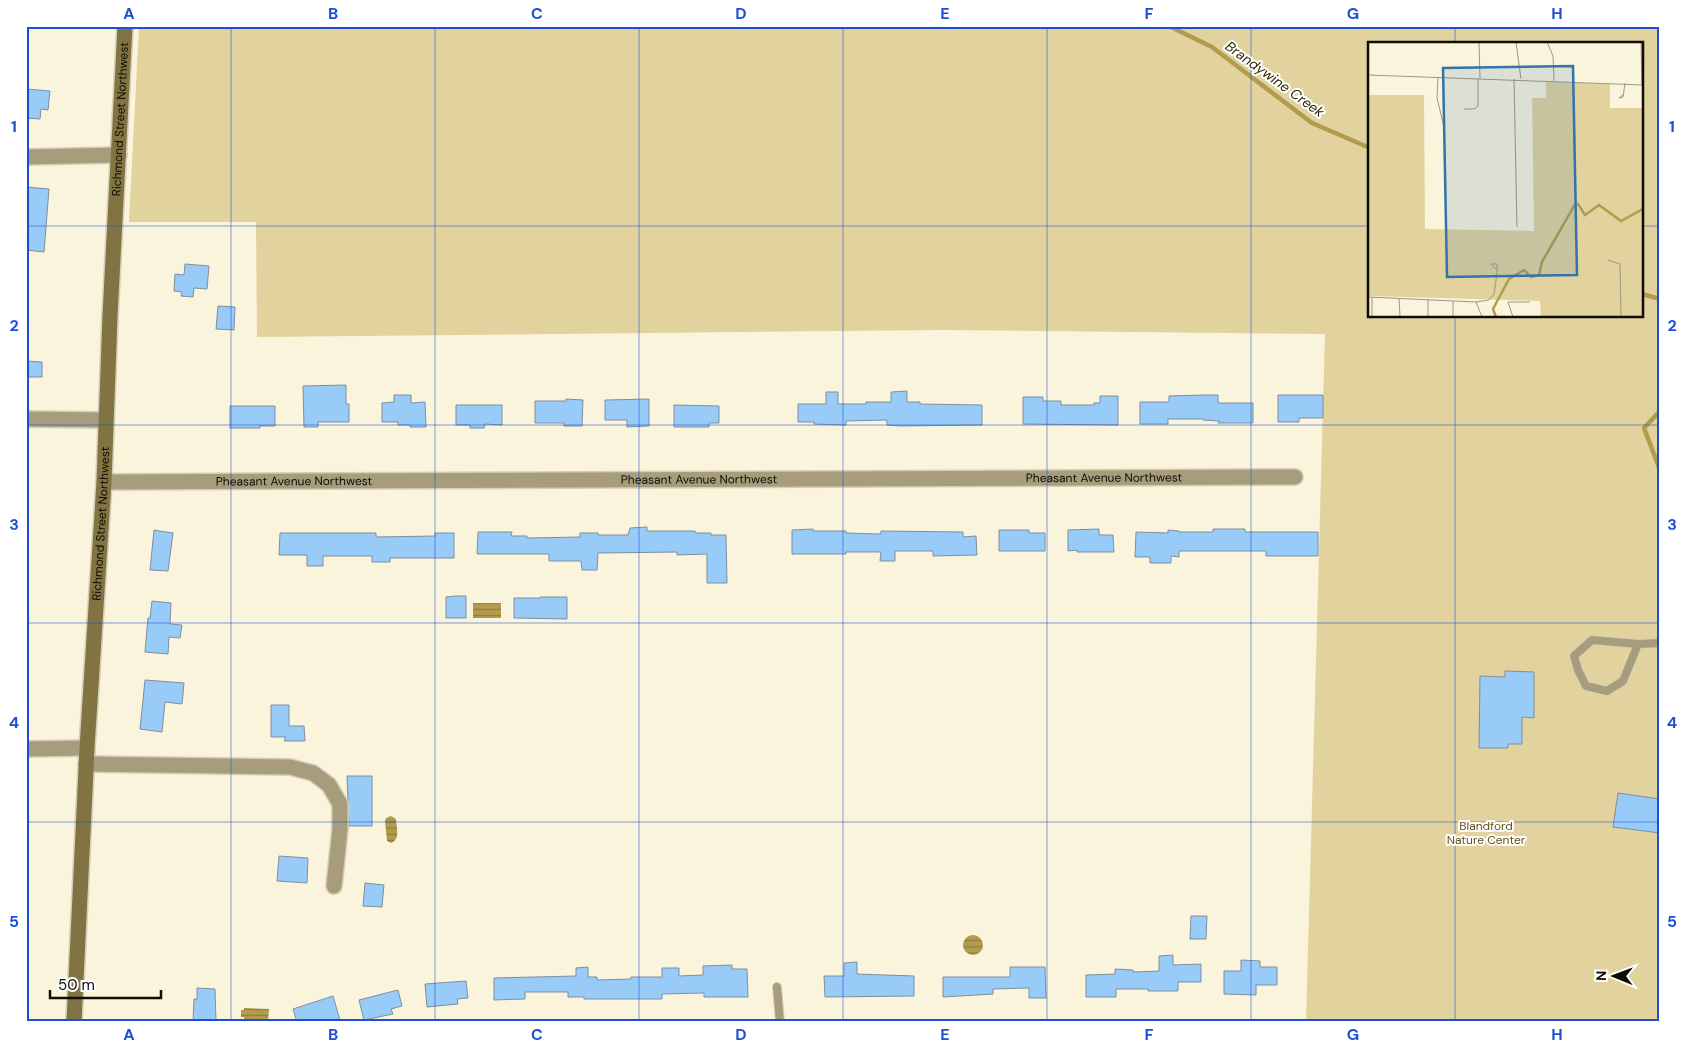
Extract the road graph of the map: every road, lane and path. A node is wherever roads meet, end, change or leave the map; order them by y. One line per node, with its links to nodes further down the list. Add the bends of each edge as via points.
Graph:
1 (125, 26): 2 (street, Richmond Street Northwest)
2 (119, 155): 3 (street); 5 (street, Richmond Street Northwest)
3 (26, 157)
4 (26, 419): 5 (street)
5 (105, 420): 7 (street, Richmond Street Northwest)
6 (1295, 476): 7 (street, Pheasant Avenue Northwest)
7 (104, 482): 10 (street, Richmond Street Northwest)
8 (1660, 643): 9 (lane)
9 (1638, 644): 9 (lane, via 1592,640 1574,656 1586,686 1607,691 1622,681)
10 (87, 748): 11 (street); 12 (street, Richmond Street Northwest)
11 (26, 749)
12 (86, 764): 13 (street, via 290,767 313,773 329,785 340,804); 15 (street, Richmond Street Northwest)
13 (334, 886)
14 (777, 987): 16 (lane)
15 (74, 1022)
16 (780, 1022)

